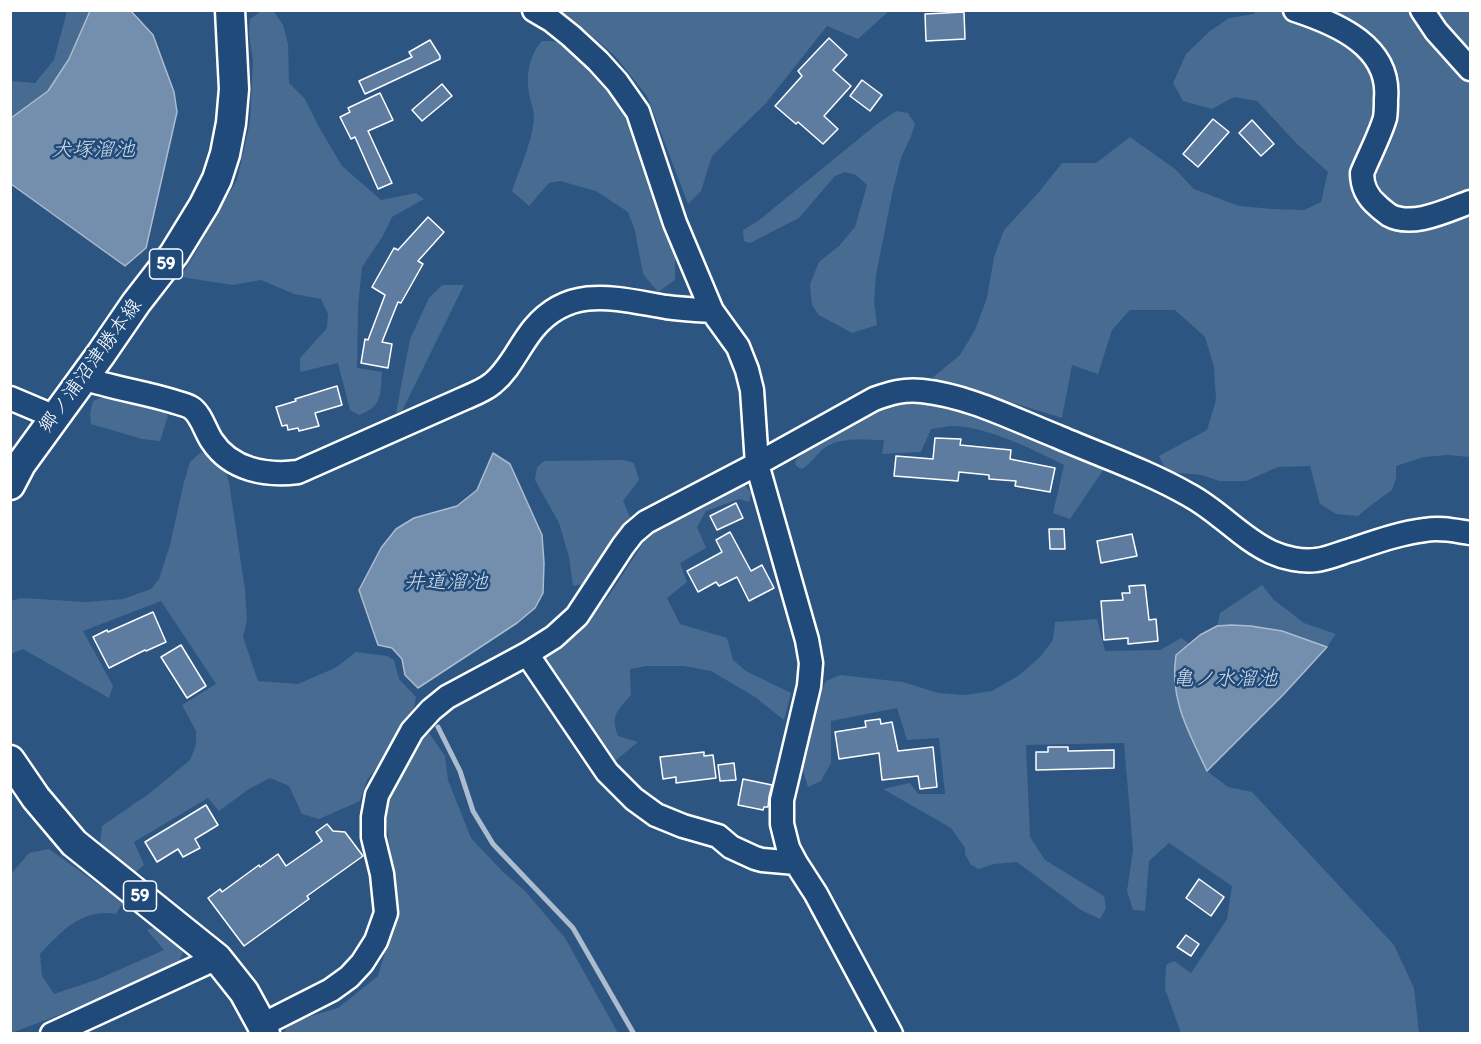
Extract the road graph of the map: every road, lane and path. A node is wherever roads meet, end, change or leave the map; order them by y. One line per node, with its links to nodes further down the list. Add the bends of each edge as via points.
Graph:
1 (230, 10): 8 (main road, 郷ノ浦沼津勝本線 / 59, via 234,89 231,123 217,179 174,254)
2 (534, 10): 7 (street, via 598,61 638,112 675,223)
3 (1296, 10): 6 (street, via 1349,33 1380,62 1387,82 1385,117 1362,173 1370,200 1390,215 1407,220)
4 (1422, 10): 5 (street)
5 (1470, 69)
6 (1470, 202)
7 (712, 311): 8 (street, via 606,298 574,300 534,328 491,385 298,472 282,474 252,470 226,456 192,407); 11 (street, via 738,347 747,370)
8 (83, 378): 10 (main road, 郷ノ浦沼津勝本線 / 59)
9 (10, 398): 10 (street)
10 (54, 417): 12 (main road, 郷ノ浦沼津勝本線 / 59)
11 (757, 464): 13 (street, via 874,399 902,390 922,391 952,396 1139,470 1209,506 1263,548 1296,560 1316,560 1428,529); 14 (street, via 646,522 623,546 577,616); 16 (street, via 811,663 782,800 782,824)
12 (10, 485)
13 (1470, 534)
14 (527, 654): 16 (street, via 608,772 634,799 656,815 718,836 730,847 755,858); 18 (street, via 447,696 412,731 377,795 373,817 386,913 376,941 350,977)
15 (10, 760): 17 (main road, 59, via 74,843)
16 (796, 863): 20 (street)
17 (217, 958): 18 (main road, 59, via 244,992); 19 (street)
18 (264, 1029)
19 (52, 1034)
20 (891, 1034)

